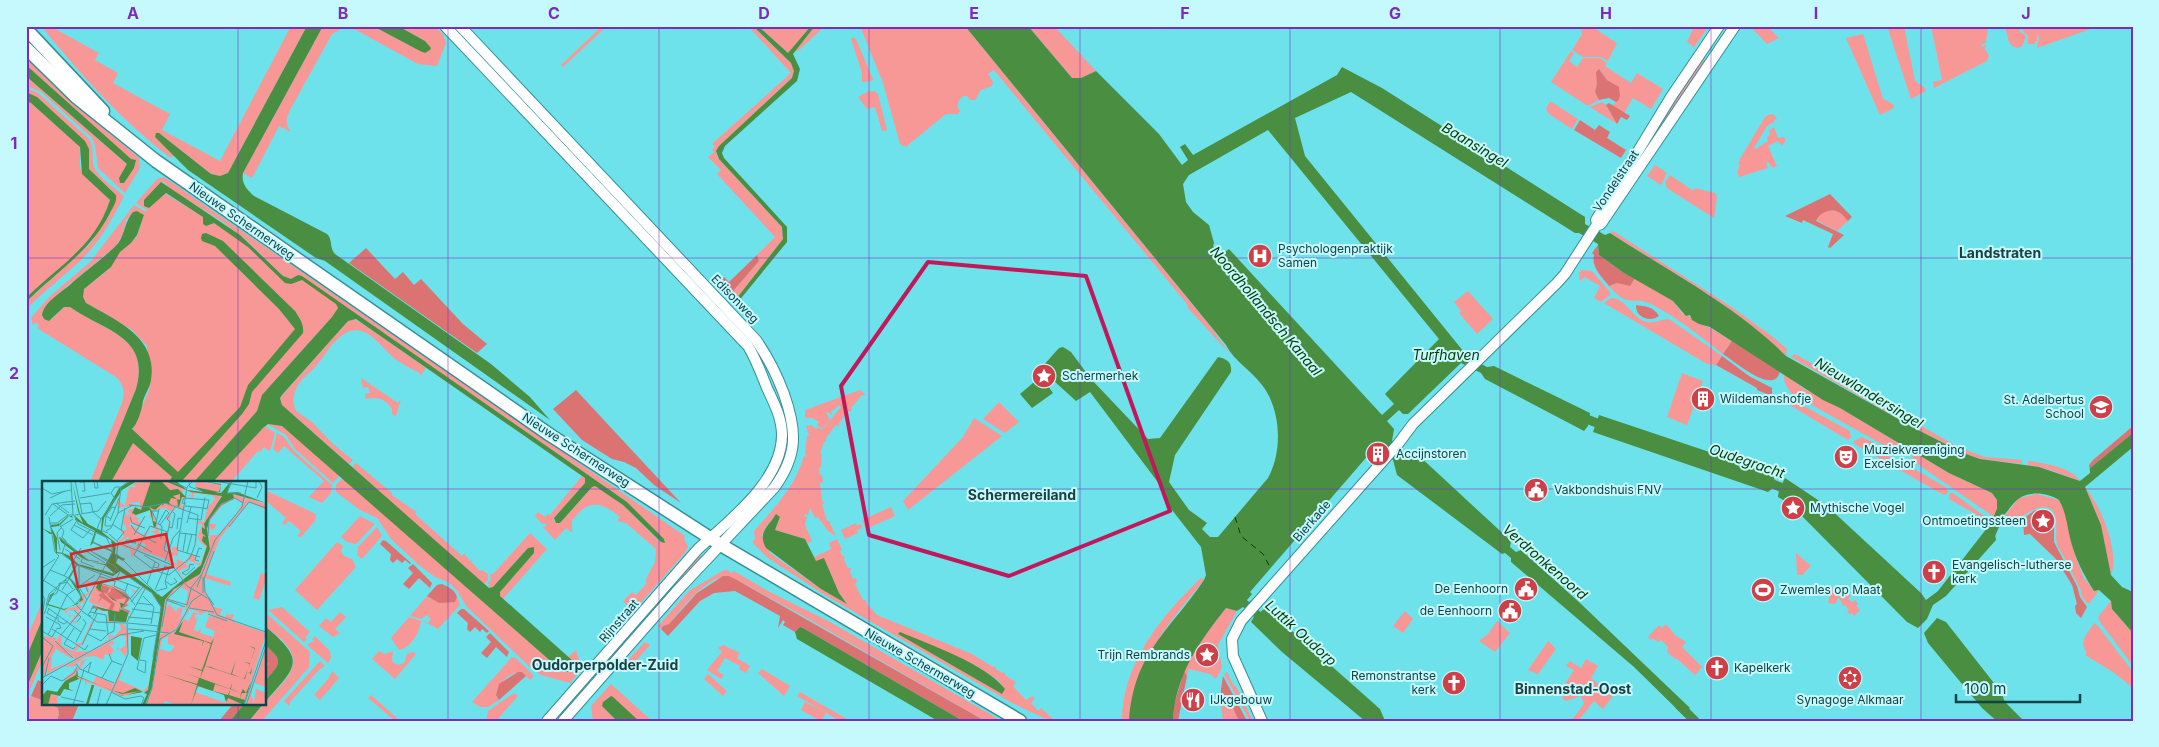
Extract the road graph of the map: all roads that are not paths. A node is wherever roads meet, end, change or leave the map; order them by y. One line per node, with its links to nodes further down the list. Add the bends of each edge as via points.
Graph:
1 (445, 26): 7 (street, Edisonweg)
2 (460, 26): 7 (street, Edisonweg)
3 (1719, 26): 9 (street, Vondelstraat, via 1595,221)
4 (1735, 26): 9 (street, Vondelstraat, via 1661,138 1601,224)
5 (26, 28): 8 (main road, Nieuwe Schermerweg)
6 (26, 48): 8 (main road, Nieuwe Schermerweg, via 76,97)
7 (528, 106): 10 (street, Edisonweg, via 741,338 755,357 779,413 782,435 774,468 726,526); 11 (street, Edisonweg, via 756,340 778,378 793,422 794,440 789,461 774,488)
8 (147, 155): 10 (main road, Nieuwe Schermerweg, via 550,435)
9 (1596, 226): 15 (street, Bierkade, via 1566,274 1412,424 1234,630 1233,656)
10 (710, 538): 11 (main road, Nieuwe Schermerweg); 12 (street, Rijnstraat)
11 (721, 545): 13 (street, Rijnstraat, via 676,591); 14 (main road, Nieuwe Schermerweg)
12 (548, 721)
13 (564, 721)
14 (1020, 721)
15 (1262, 721)

